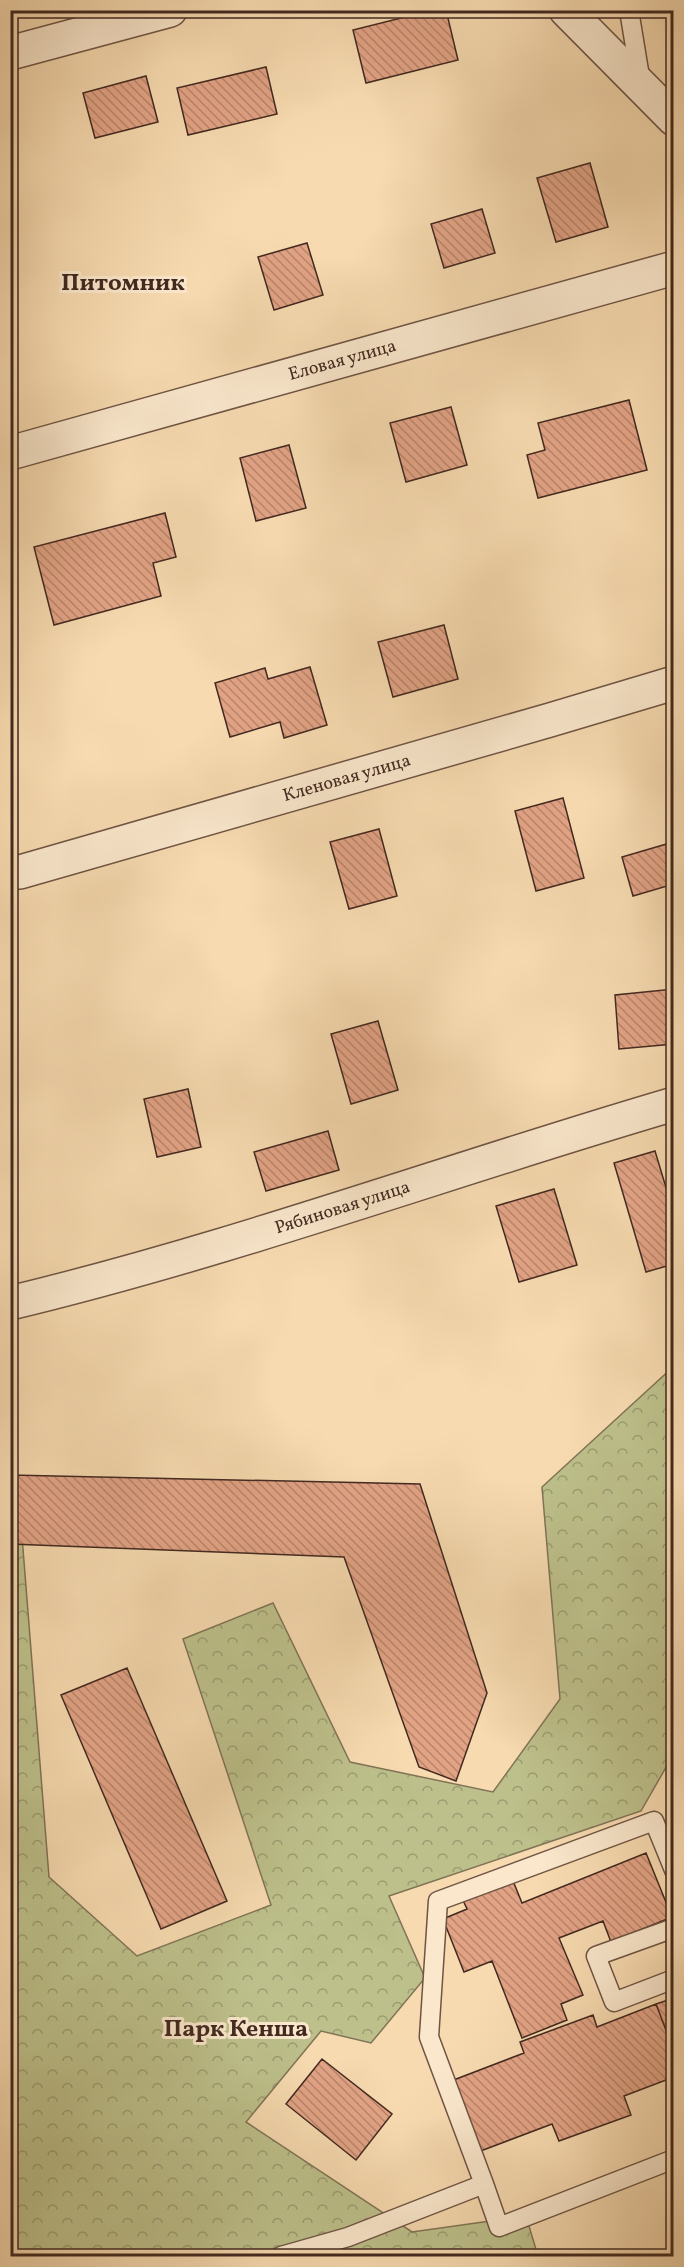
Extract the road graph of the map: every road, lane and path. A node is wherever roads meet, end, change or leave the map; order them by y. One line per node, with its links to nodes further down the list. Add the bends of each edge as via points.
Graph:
1 (170, 10): 4 (street)
2 (566, 10): 5 (street)
3 (628, 10): 5 (lane)
4 (10, 53)
5 (641, 85): 6 (street)
6 (674, 119)
7 (674, 268): 8 (street, Еловая улица)
8 (10, 453)
9 (674, 682): 10 (street, Кленовая улица)
10 (20, 872)
11 (674, 1104): 12 (street, Рябиновая улица, via 247,1236)
12 (10, 1303)
13 (674, 1870): 17 (lane, via 654,1821 438,1901 429,2037)
14 (674, 1928): 15 (lane, via 596,1956 614,2002)
15 (674, 1978)
16 (674, 2159): 17 (lane, via 499,2228)
17 (484, 2184): 18 (lane, via 348,2237)
18 (281, 2256)

